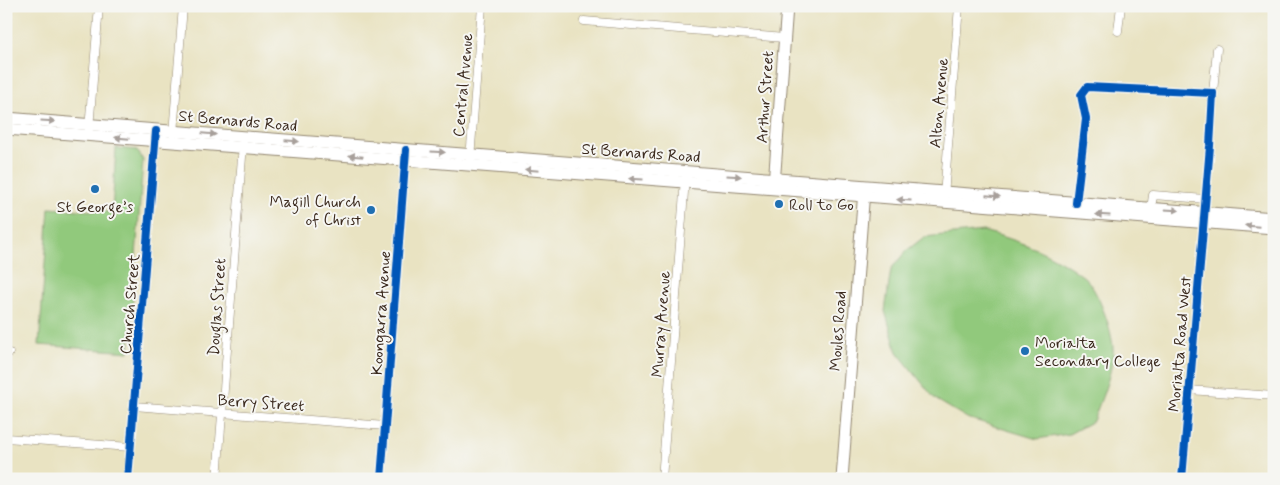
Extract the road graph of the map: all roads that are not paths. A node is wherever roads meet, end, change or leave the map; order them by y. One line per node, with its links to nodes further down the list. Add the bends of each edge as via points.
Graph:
1 (99, 6): 14 (street)
2 (183, 6): 16 (street)
3 (482, 6): 19 (street, Central Avenue)
4 (787, 6): 9 (main road, Arthur Street)
5 (959, 6): 23 (street, Alton Avenue)
6 (1121, 6): 8 (street)
7 (584, 21): 9 (street)
8 (1118, 32)
9 (784, 38): 21 (main road, Arthur Street)
10 (1217, 49): 11 (street, Morialta Road West)
11 (1212, 94): 24 (street, Morialta Road West); 25 (street, via 1087,87 1080,95 1086,119)
12 (6, 118): 14 (main road, St Bernards Road, one-way to 14)
13 (6, 129): 14 (main road, St Bernards Road)
14 (89, 130): 15 (main road, St Bernards Road)
15 (156, 136): 16 (main road, St Bernards Road); 32 (street, Church Street)
16 (173, 136): 17 (main road, St Bernards Road)
17 (243, 142): 18 (main road, St Bernards Road); 33 (street, Douglas Street)
18 (405, 155): 19 (main road, St Bernards Road); 34 (street, Koongarra Avenue)
19 (470, 160): 20 (main road, St Bernards Road)
20 (685, 177): 21 (main road, St Bernards Road); 40 (street, Murray Avenue)
21 (774, 184): 22 (main road, St Bernards Road)
22 (864, 192): 23 (main road, St Bernards Road); 41 (main road, Moules Road)
23 (944, 198): 25 (main road, St Bernards Road, one-way to 25); 27 (main road, St Bernards Road, one-way to 23)
24 (1205, 199): 26 (street, via 1153,195); 27 (street, Morialta Road West)
25 (1076, 203): 26 (main road, St Bernards Road)
26 (1152, 209): 27 (main road, St Bernards Road, one-way to 27)
27 (1204, 217): 28 (main road, St Bernards Road); 29 (main road, St Bernards Road, one-way to 27); 30 (street, Morialta Road West)
28 (1274, 218)
29 (1274, 228)
30 (1189, 390): 31 (street); 42 (street, Morialta Road West)
31 (1274, 396)
32 (134, 406): 33 (street, Berry Street); 36 (street, Church Street)
33 (222, 413): 34 (street, Berry Street); 38 (street, Douglas Street)
34 (385, 426): 39 (street, Koongarra Avenue)
35 (6, 438): 36 (street)
36 (130, 447): 37 (street, Church Street)
37 (128, 479)
38 (216, 479)
39 (381, 479)
40 (662, 479)
41 (842, 479)
42 (1182, 479)

